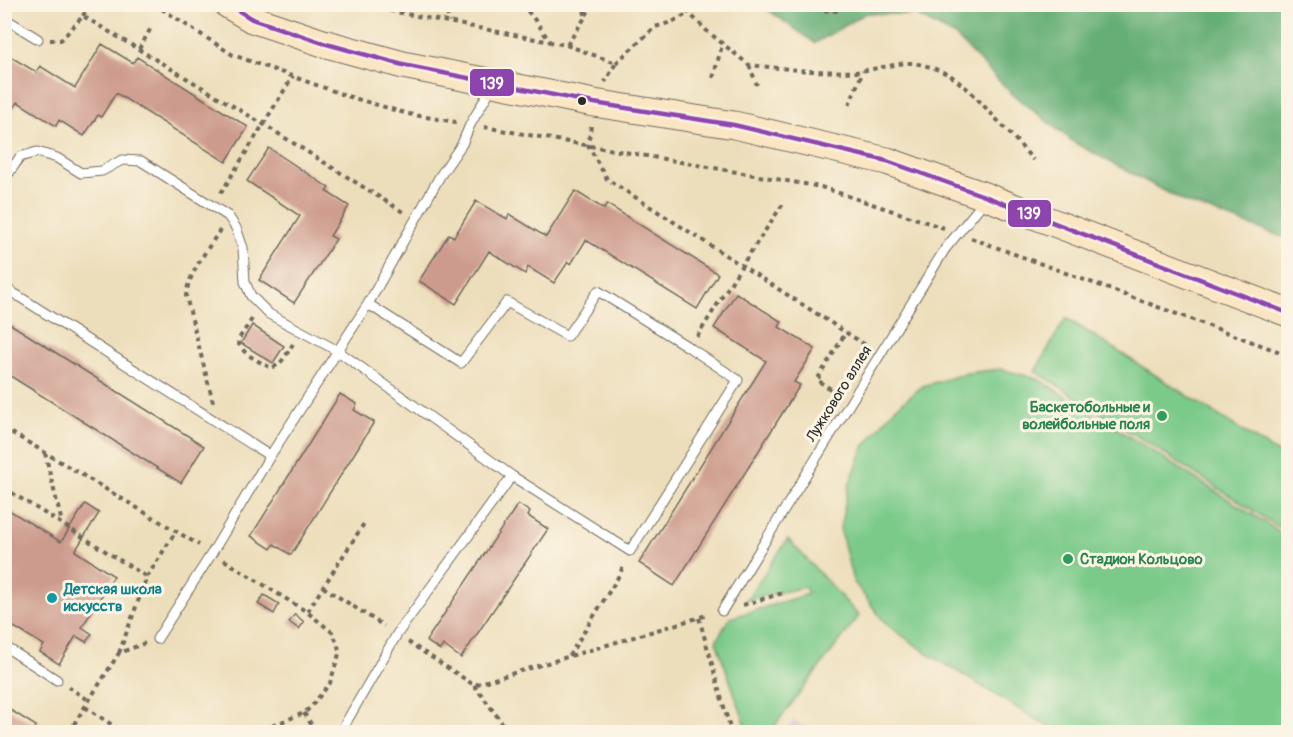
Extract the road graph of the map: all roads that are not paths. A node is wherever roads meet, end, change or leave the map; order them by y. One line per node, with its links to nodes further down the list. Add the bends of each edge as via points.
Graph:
1 (227, 4): 4 (main road, via 252,19 323,43 403,65)
2 (4, 18): 3 (lane)
3 (38, 39)
4 (494, 83): 6 (main road, via 734,124 887,161); 8 (lane)
5 (4, 180): 10 (lane, via 20,157 37,152 81,172 102,171 122,160 141,160 228,216 243,248 245,282 251,296 269,314)
6 (987, 197): 9 (main road); 13 (lane, Лужкового аллея, via 945,249)
7 (4, 288): 11 (lane)
8 (368, 304): 10 (lane); 12 (lane, via 461,363 507,302 567,336 598,291 738,380 630,550)
9 (1288, 313)
10 (338, 351): 11 (lane); 12 (lane)
11 (270, 456): 14 (lane)
12 (512, 476): 17 (lane, via 397,634)
13 (722, 611)
14 (157, 639)
15 (4, 646): 16 (lane)
16 (57, 681)
17 (341, 732)

